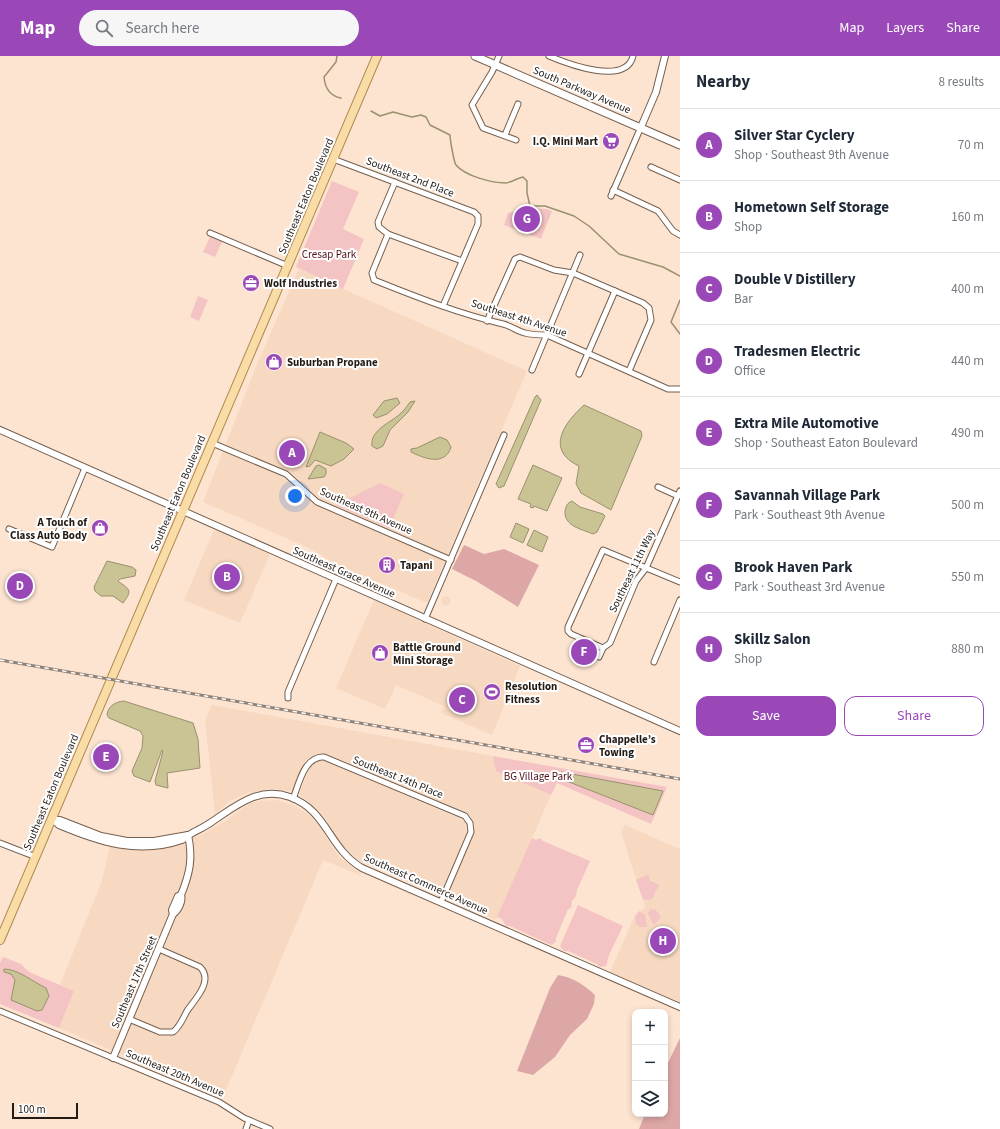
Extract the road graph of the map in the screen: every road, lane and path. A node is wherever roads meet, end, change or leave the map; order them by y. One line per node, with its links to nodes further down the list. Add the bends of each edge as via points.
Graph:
1 (377, 56): 13 (main road, Southeast Eaton Boulevard)
2 (475, 56): 7 (main road, South Parkway Avenue)
3 (500, 56): 7 (street)
4 (549, 56): 5 (street, via 575,67 605,73 629,67)
5 (633, 56)
6 (665, 56): 9 (street, via 656,92)
7 (496, 65): 9 (main road, South Parkway Avenue); 10 (street, via 472,105 484,128 492,133)
8 (518, 104): 10 (street)
9 (641, 127): 12 (main road, South Parkway Avenue); 19 (street, via 612,193 658,211)
10 (505, 135): 11 (street)
11 (516, 140)
12 (680, 145)
13 (333, 159): 16 (street, Southeast 2nd Place); 22 (main road, Southeast Eaton Boulevard)
14 (651, 167): 15 (street)
15 (680, 180)
16 (395, 182): 18 (street, via 378,222 379,227); 21 (street, Southeast 2nd Place, via 474,212 478,216 478,224)
17 (210, 233): 22 (street)
18 (388, 234): 21 (street); 25 (street, Southeast 4th Avenue, via 372,277 378,282)
19 (680, 236)
20 (580, 255): 23 (street)
21 (462, 260): 25 (street)
22 (288, 266): 35 (main road, Southeast Eaton Boulevard)
23 (573, 273): 24 (street); 26 (street, via 554,270 520,257 515,259); 27 (street)
24 (615, 291): 28 (street); 30 (street, via 649,308 651,320)
25 (443, 306): 26 (street, Southeast 4th Avenue)
26 (487, 321): 27 (street, Southeast 4th Avenue, via 504,324 526,333)
27 (546, 335): 28 (street, Southeast 4th Avenue); 29 (street)
28 (588, 353): 30 (street, Southeast 4th Avenue); 31 (street)
29 (532, 370)
30 (629, 372): 32 (street, Southeast 4th Avenue, via 668,389)
31 (579, 374)
32 (680, 389)
33 (0, 430): 36 (street, Southeast Grace Avenue)
34 (504, 435): 41 (street)
35 (212, 443): 39 (main road, Southeast Eaton Boulevard); 41 (street, Southeast 9th Avenue, via 286,474 317,502)
36 (85, 468): 39 (street, Southeast Grace Avenue); 40 (street, via 52,547)
37 (658, 487): 38 (street)
38 (679, 493): 42 (street, Southeast 11th Way)
39 (182, 512): 43 (street, Southeast Grace Avenue); 53 (main road, Southeast Eaton Boulevard)
40 (9, 529)
41 (451, 560): 46 (street)
42 (646, 568): 44 (street); 47 (street, Southeast 11th Way, via 636,581 610,643); 47 (street, via 603,550 568,631)
43 (336, 579): 46 (street, Southeast Grace Avenue); 50 (street, via 288,692)
44 (680, 582)
45 (680, 600): 49 (street)
46 (425, 619): 51 (street, Southeast Grace Avenue)
47 (603, 648): 48 (street, Southeast 11th Way)
48 (599, 658)
49 (654, 662)
50 (288, 698)
51 (680, 732)
52 (293, 799): 54 (street, Southeast Commerce Avenue, via 271,794 250,798); 57 (street, Southeast Commerce Avenue, via 307,806 319,817 338,848 355,863); 57 (street, Southeast 14th Place, via 307,765 316,758 327,758 462,814 470,821 471,832)
53 (53, 820): 54 (street, Southeast Commerce Avenue, via 59,825 92,838 126,846 165,844 185,839); 56 (main road, Southeast Eaton Boulevard)
54 (188, 835): 59 (street, Southeast 17th Street, via 192,862 189,875 182,895 178,896 172,910 173,914)
55 (0, 843): 56 (street)
56 (36, 857): 58 (main road, Southeast Eaton Boulevard)
57 (440, 902): 60 (street, Southeast Commerce Avenue)
58 (0, 940)
59 (158, 949): 62 (street, Southeast 17th Street); 62 (street, via 198,965 204,973 205,981 198,997 177,1029 170,1033 160,1032)
60 (680, 1007)
61 (0, 1011): 63 (street, Southeast 20th Avenue)
62 (130, 1019): 63 (street, Southeast 17th Street)
63 (113, 1058): 64 (street, Southeast 20th Avenue, via 219,1102)
64 (249, 1120): 65 (street); 66 (street, Southeast 20th Avenue)
65 (246, 1129)
66 (270, 1129)

